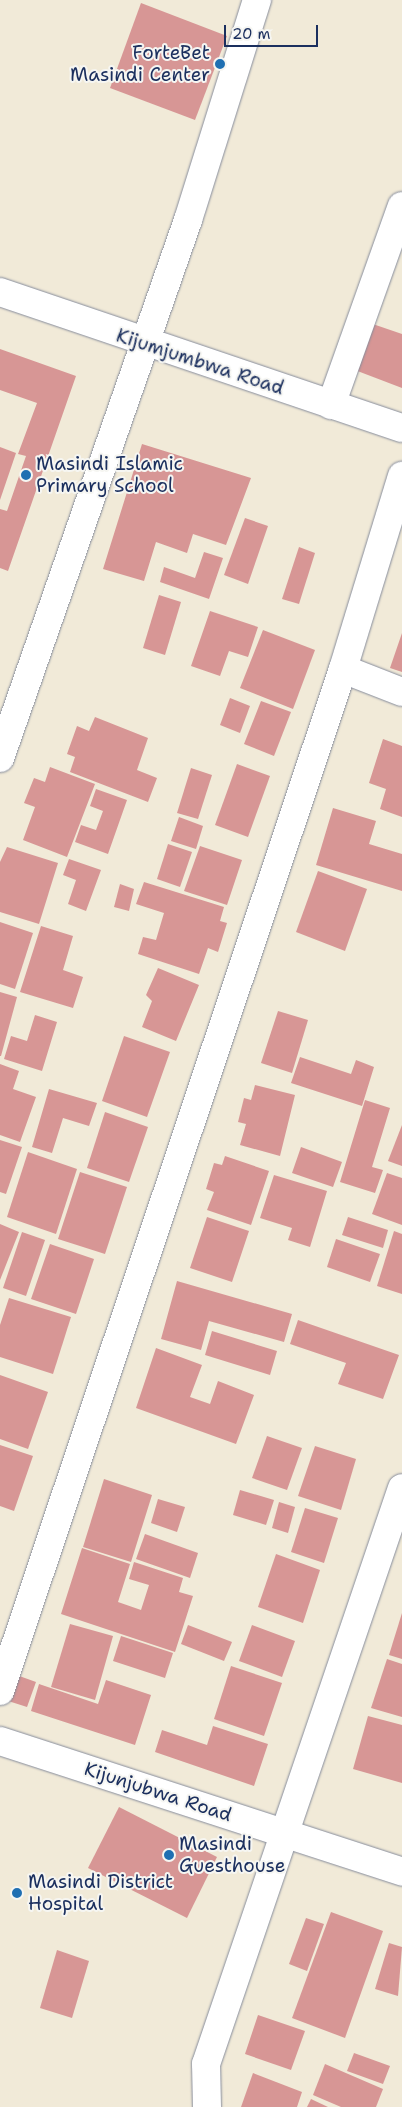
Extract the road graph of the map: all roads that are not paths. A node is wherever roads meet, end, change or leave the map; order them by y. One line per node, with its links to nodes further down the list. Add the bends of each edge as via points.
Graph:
1 (257, 0): 4 (street, via 188,220)
2 (402, 206): 5 (street)
3 (0, 292): 4 (street, Kijumjumbwa Road)
4 (141, 343): 5 (street, Kijumjumbwa Road); 10 (street)
5 (331, 405): 6 (street, Kijumjumbwa Road)
6 (402, 428)
7 (402, 476): 8 (street)
8 (343, 669): 9 (street); 12 (street)
9 (402, 692)
10 (0, 758)
11 (402, 1488): 14 (street)
12 (0, 1691)
13 (0, 1741): 14 (street, Kijunjubwa Road)
14 (284, 1833): 15 (street, Kijunjubwa Road); 16 (street, via 206,2064)
15 (402, 1872)
16 (207, 2107)

